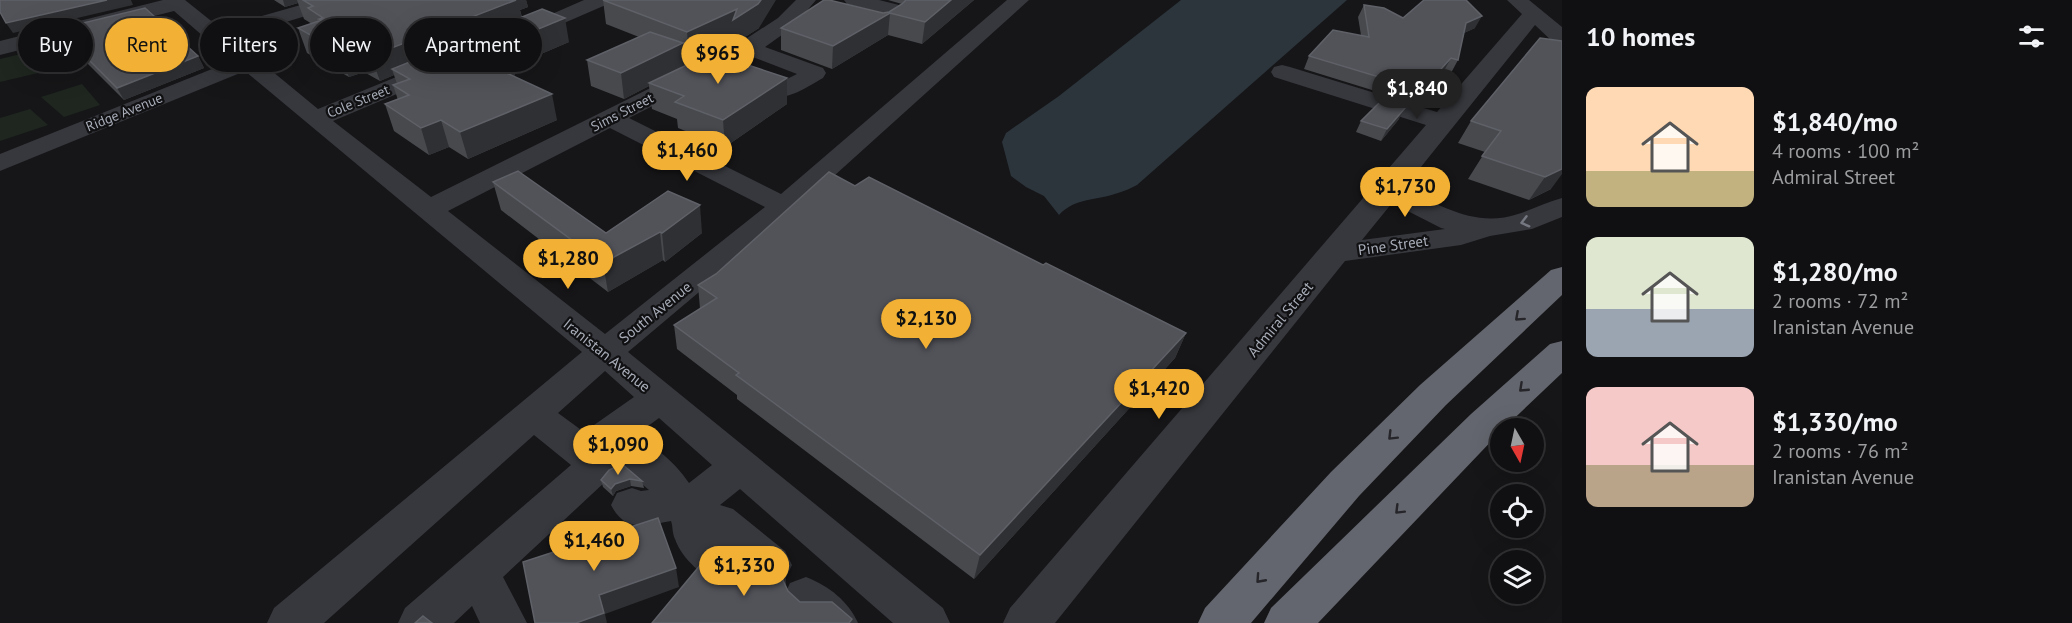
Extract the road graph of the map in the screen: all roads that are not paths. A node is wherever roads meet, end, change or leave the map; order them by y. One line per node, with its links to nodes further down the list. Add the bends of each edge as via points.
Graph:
1 (339, 0): 7 (street)
2 (601, 0): 9 (street)
3 (1019, 0): 23 (street, South Avenue)
4 (175, 2): 8 (street, Iranistan Avenue); 11 (street)
5 (811, 7): 12 (street, Sims Street)
6 (1525, 7): 10 (street); 20 (street, Admiral Street)
7 (278, 18)
8 (200, 23)
9 (542, 25)
10 (1562, 38)
11 (0, 48)
12 (748, 48): 13 (street, Sims Street); 13 (street, via 815,73 783,92)
13 (714, 65): 18 (street, Sims Street)
14 (223, 72): 21 (street, Ridge Avenue)
15 (260, 72): 19 (street, Iranistan Avenue)
16 (429, 72): 19 (street, Cole Street)
17 (1282, 72): 20 (street)
18 (609, 118): 23 (street); 25 (street, Sims Street)
19 (315, 119): 25 (street, Iranistan Avenue)
20 (1443, 122): 22 (street, Admiral Street)
21 (0, 163)
22 (1388, 190): 26 (street, Pine Street, via 1451,222); 27 (street, Admiral Street)
23 (784, 206): 29 (street, South Avenue)
24 (1562, 207): 26 (street, Pine Street, one-way to 26, via 1522,224)
25 (428, 210): 29 (street, Iranistan Avenue)
26 (1486, 228): 27 (street, Pine Street, via 1461,236)
27 (1335, 254): 43 (street, Admiral Street)
28 (1562, 277): 44 (highway, one-way to 44, via 1433,394 1345,484)
29 (605, 352): 31 (street, Iranistan Avenue); 32 (street, South Avenue)
30 (1562, 353): 45 (highway, one-way to 45, via 1484,424)
31 (660, 398): 33 (street, Iranistan Avenue); 34 (street)
32 (534, 415): 34 (street); 39 (street, South Avenue)
33 (740, 466): 35 (street); 42 (street, Iranistan Avenue)
34 (601, 474): 35 (street, via 638,509); 35 (street, via 631,452 666,481); 38 (street)
35 (686, 508): 36 (street, via 695,537); 37 (street, via 718,522)
36 (722, 565)
37 (770, 565)
38 (478, 574): 40 (street); 41 (street)
39 (290, 623)
40 (421, 623)
41 (504, 623)
42 (927, 623)
43 (1026, 623)
44 (1221, 623)
45 (1287, 623)

